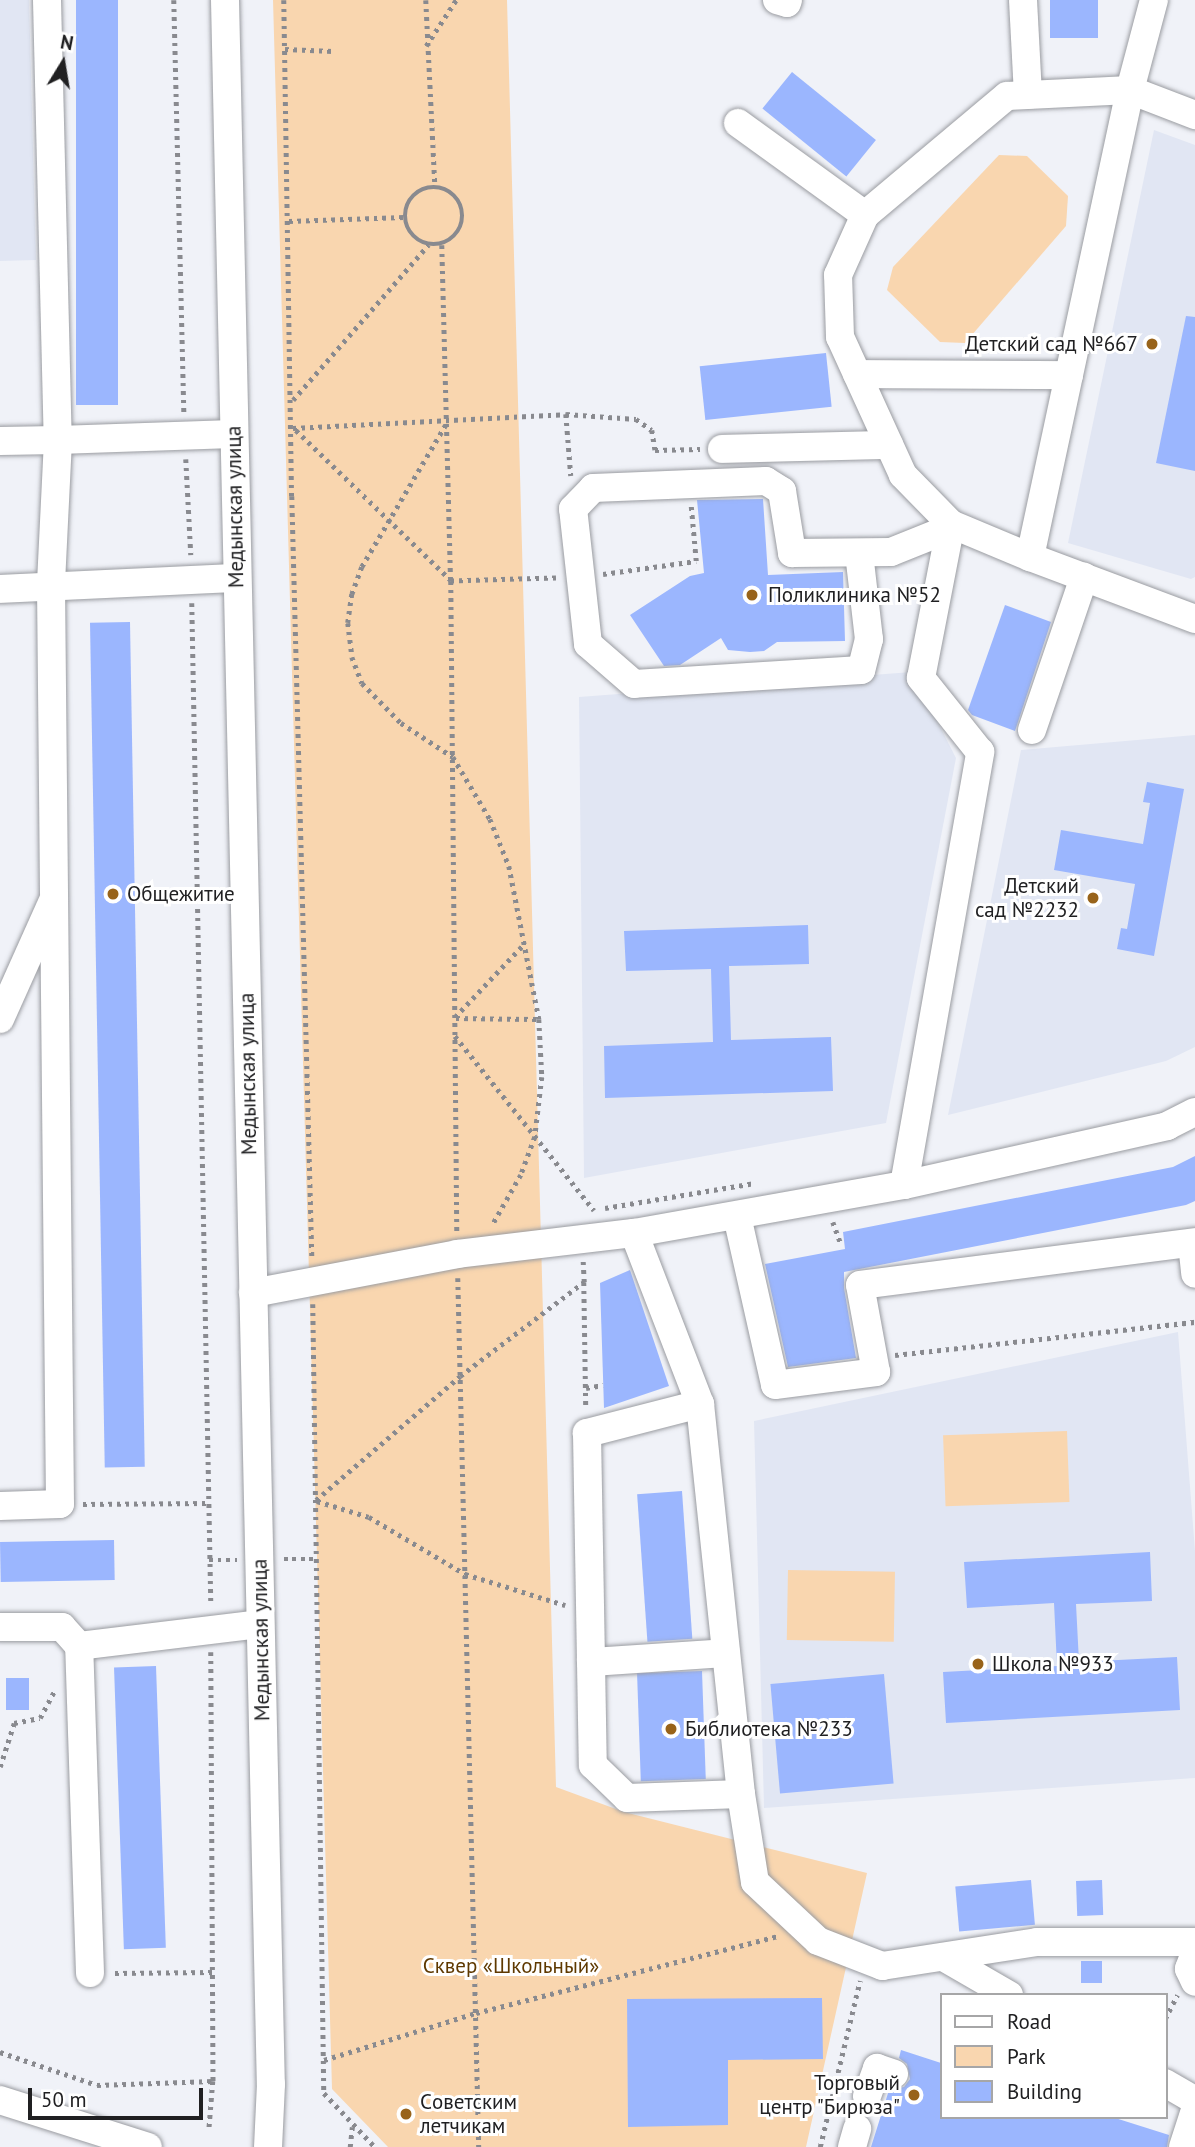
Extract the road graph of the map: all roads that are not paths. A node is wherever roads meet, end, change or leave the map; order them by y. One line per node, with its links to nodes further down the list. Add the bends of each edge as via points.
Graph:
1 (47, 0): 15 (street)
2 (225, 0): 14 (street, Медынская улица)
3 (777, 0): 4 (street)
4 (788, 0)
5 (1023, 0): 8 (street)
6 (1154, 0): 7 (street)
7 (1130, 90): 8 (street); 9 (street); 13 (street)
8 (1028, 95): 11 (street, via 1007,96)
9 (1195, 115)
10 (738, 123): 11 (street)
11 (865, 215): 12 (street, via 838,275 840,337)
12 (857, 374): 13 (street); 17 (street)
13 (1069, 375): 21 (street)
14 (233, 434): 15 (street); 23 (street, Медынская улица)
15 (58, 440): 16 (street); 24 (street)
16 (0, 441)
17 (889, 445): 18 (street); 19 (street, via 903,475)
18 (722, 449)
19 (951, 526): 20 (street, via 891,552); 21 (street); 31 (street, via 921,678 980,752)
20 (859, 553): 20 (street, via 792,553 782,491 766,481 593,488 573,509 588,644 634,684 861,670 869,639)
21 (1030, 557): 22 (street)
22 (1084, 577): 26 (street); 27 (street)
23 (236, 578): 24 (street); 36 (street, Медынская улица)
24 (51, 584): 25 (street); 28 (street)
25 (0, 589)
26 (1195, 619)
27 (1032, 730)
28 (56, 894): 29 (street); 38 (street, via 60,1504)
29 (0, 1019)
30 (1195, 1112): 31 (street, via 1167,1126)
31 (904, 1185): 32 (street)
32 (737, 1216): 33 (street); 34 (street, via 775,1385 876,1372 860,1285)
33 (634, 1233): 36 (street, via 457,1254); 37 (street)
34 (1194, 1243): 35 (street)
35 (1195, 1274)
36 (253, 1293): 39 (street, Медынская улица)
37 (700, 1404): 42 (street); 43 (street, via 587,1433)
38 (0, 1506)
39 (260, 1624): 41 (street); 58 (street, Медынская улица, via 271,2084)
40 (0, 1627): 41 (street, via 62,1627)
41 (79, 1646): 48 (street)
42 (726, 1653): 43 (street); 44 (street)
43 (591, 1661): 44 (street, via 593,1765 627,1798)
44 (741, 1794): 47 (street, via 755,1882 818,1941 882,1966)
45 (1195, 1942): 47 (street, via 1037,1942)
46 (1195, 1953): 49 (street, via 1189,1969)
47 (945, 1958): 50 (street)
48 (90, 1973)
49 (1195, 1982)
50 (1006, 1993)
51 (894, 2074): 53 (street, via 877,2068)
52 (1167, 2084): 55 (street)
53 (867, 2096)
54 (0, 2100): 57 (street)
55 (1195, 2100)
56 (1195, 2110): 59 (street)
57 (148, 2147)
58 (268, 2147)
59 (1183, 2147)

